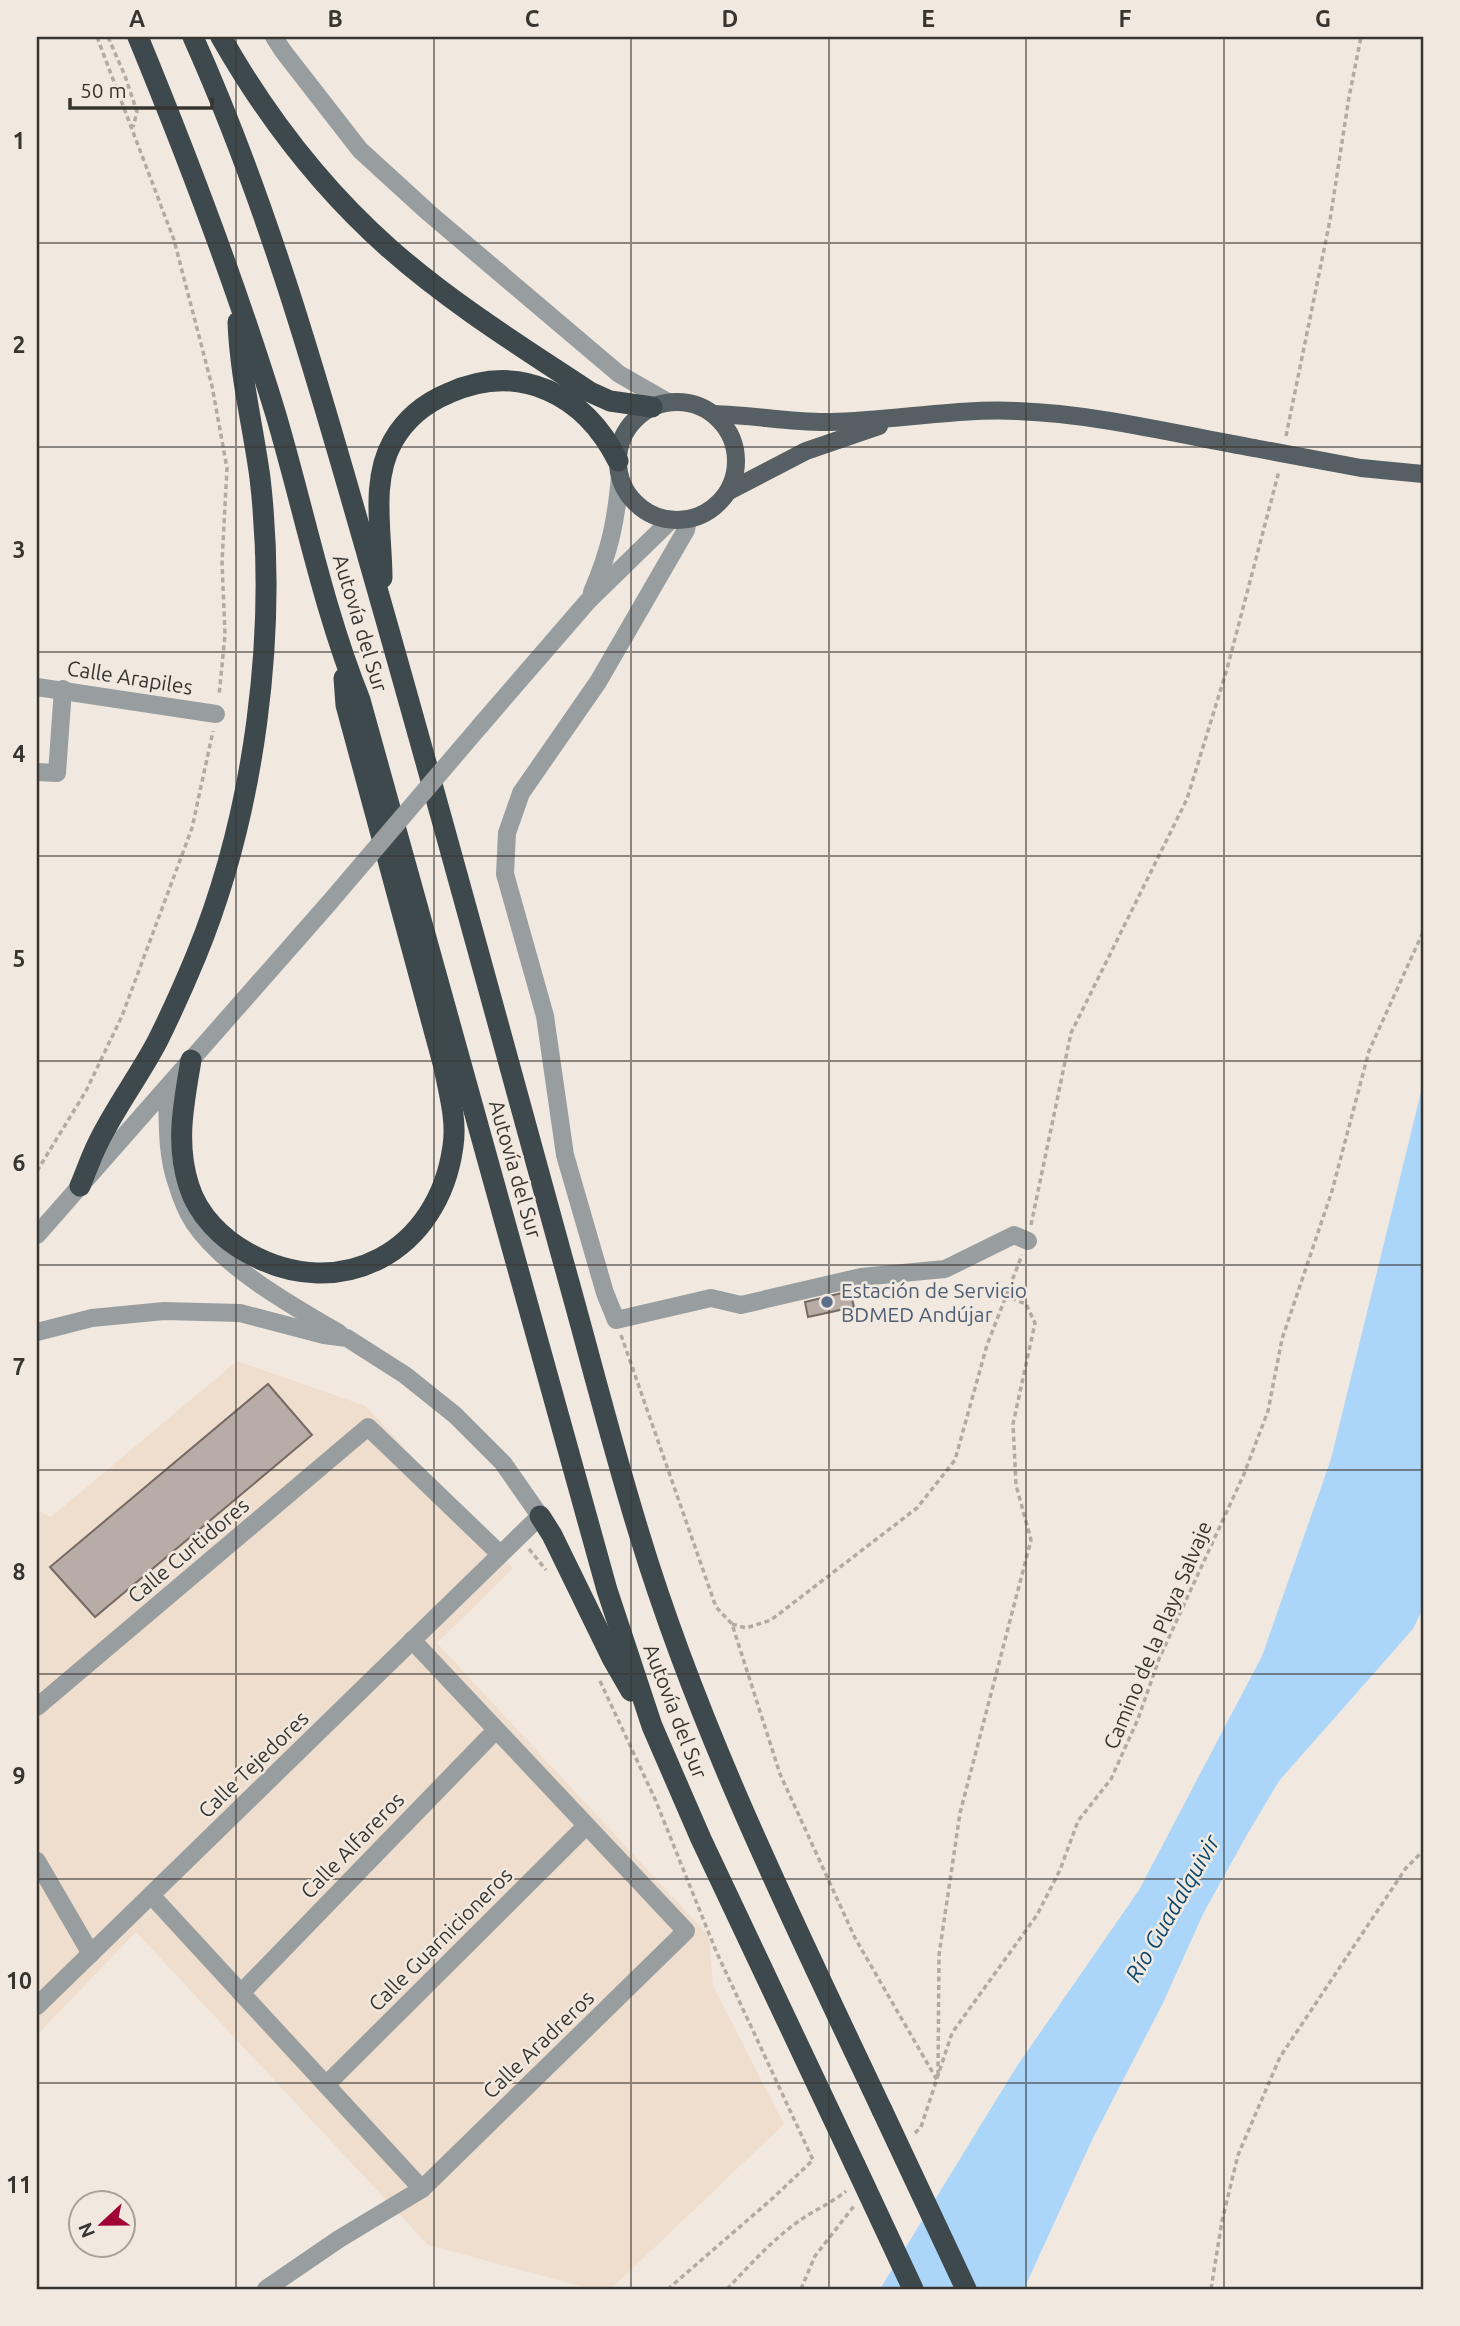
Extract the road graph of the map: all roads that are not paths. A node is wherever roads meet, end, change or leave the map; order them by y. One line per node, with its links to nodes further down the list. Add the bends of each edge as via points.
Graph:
1 (138, 37): 5 (highway, Autovía del Sur)
2 (193, 37): 15 (highway, Autovía del Sur, via 252,184 311,356)
3 (221, 37): 7 (highway, via 292,144 339,200 390,249 459,303 590,392 610,401)
4 (274, 37): 6 (street, via 360,150)
5 (237, 295): 16 (highway, Autovía del Sur, via 276,415); 23 (highway, via 240,359 260,479 265,578 261,678 249,771 227,866 197,955 157,1042)
6 (619, 374): 7 (street); 7 (street)
7 (649, 407): 8 (main road, via 692,404); 10 (main road, via 627,429 620,444)
8 (715, 414): 9 (main road, via 778,421); 12 (main road, via 734,442 737,458)
9 (903, 418): 11 (main road, bridge, via 961,411 1087,417 1362,468); 12 (main road, via 806,451)
10 (619, 469): 13 (main road, via 627,494 639,507 654,516); 14 (street, via 616,523); 15 (highway, via 609,444 589,418 570,401 544,388 486,380 432,400 408,418 382,468)
11 (1423, 474)
12 (729, 491): 13 (main road, via 712,509)
13 (680, 520): 14 (street); 25 (street, via 686,530 598,682 521,793 507,833 505,874 545,1016 565,1155 616,1320 711,1298 741,1305 861,1277 944,1269 1014,1235)
14 (588, 601): 21 (street, bridge)
15 (382, 605): 44 (highway, Autovía del Sur, bridge, via 639,1534 697,1703 749,1828)
16 (343, 659): 21 (highway, via 346,705 452,1108 453,1145 432,1212 411,1237 384,1257 323,1274 265,1262 236,1246 209,1223 190,1188 181,1153 180,1126); 32 (highway, Autovía del Sur, via 363,713 607,1590)
17 (37, 687): 18 (street, Calle Arapiles)
18 (63, 689): 19 (street, Calle Arapiles); 20 (street, via 57,773)
19 (216, 714)
20 (37, 772)
21 (191, 1060): 22 (street)
22 (167, 1088): 23 (street); 27 (street, via 176,1183 194,1223 218,1251 286,1303)
23 (79, 1186): 24 (street)
24 (37, 1235)
25 (1028, 1241)
26 (37, 1332): 27 (street, via 92,1318 176,1311 240,1313)
27 (347, 1338): 28 (street, via 405,1375 455,1415 503,1463)
28 (540, 1516): 29 (street, Calle Tejedores); 32 (highway)
29 (500, 1554): 30 (street, Calle Tejedores); 31 (street, Calle Curtidores, via 368,1427)
30 (412, 1640): 33 (street, Calle Aradreros); 36 (street, Calle Tejedores)
31 (37, 1707)
32 (652, 1726): 43 (highway, Autovía del Sur, bridge)
33 (496, 1730): 34 (street, Calle Aradreros); 38 (street, Calle Alfareros)
34 (586, 1826): 40 (street, Calle Guarnicioneros); 41 (street, Calle Aradreros, via 686,1931)
35 (37, 1861): 37 (street)
36 (151, 1895): 37 (street, Calle Tejedores); 38 (street)
37 (91, 1954): 39 (street, Calle Tejedores)
38 (241, 1993): 40 (street)
39 (37, 2006)
40 (326, 2084): 41 (street)
41 (422, 2189): 42 (street)
42 (266, 2289)
43 (914, 2289)
44 (966, 2289)

